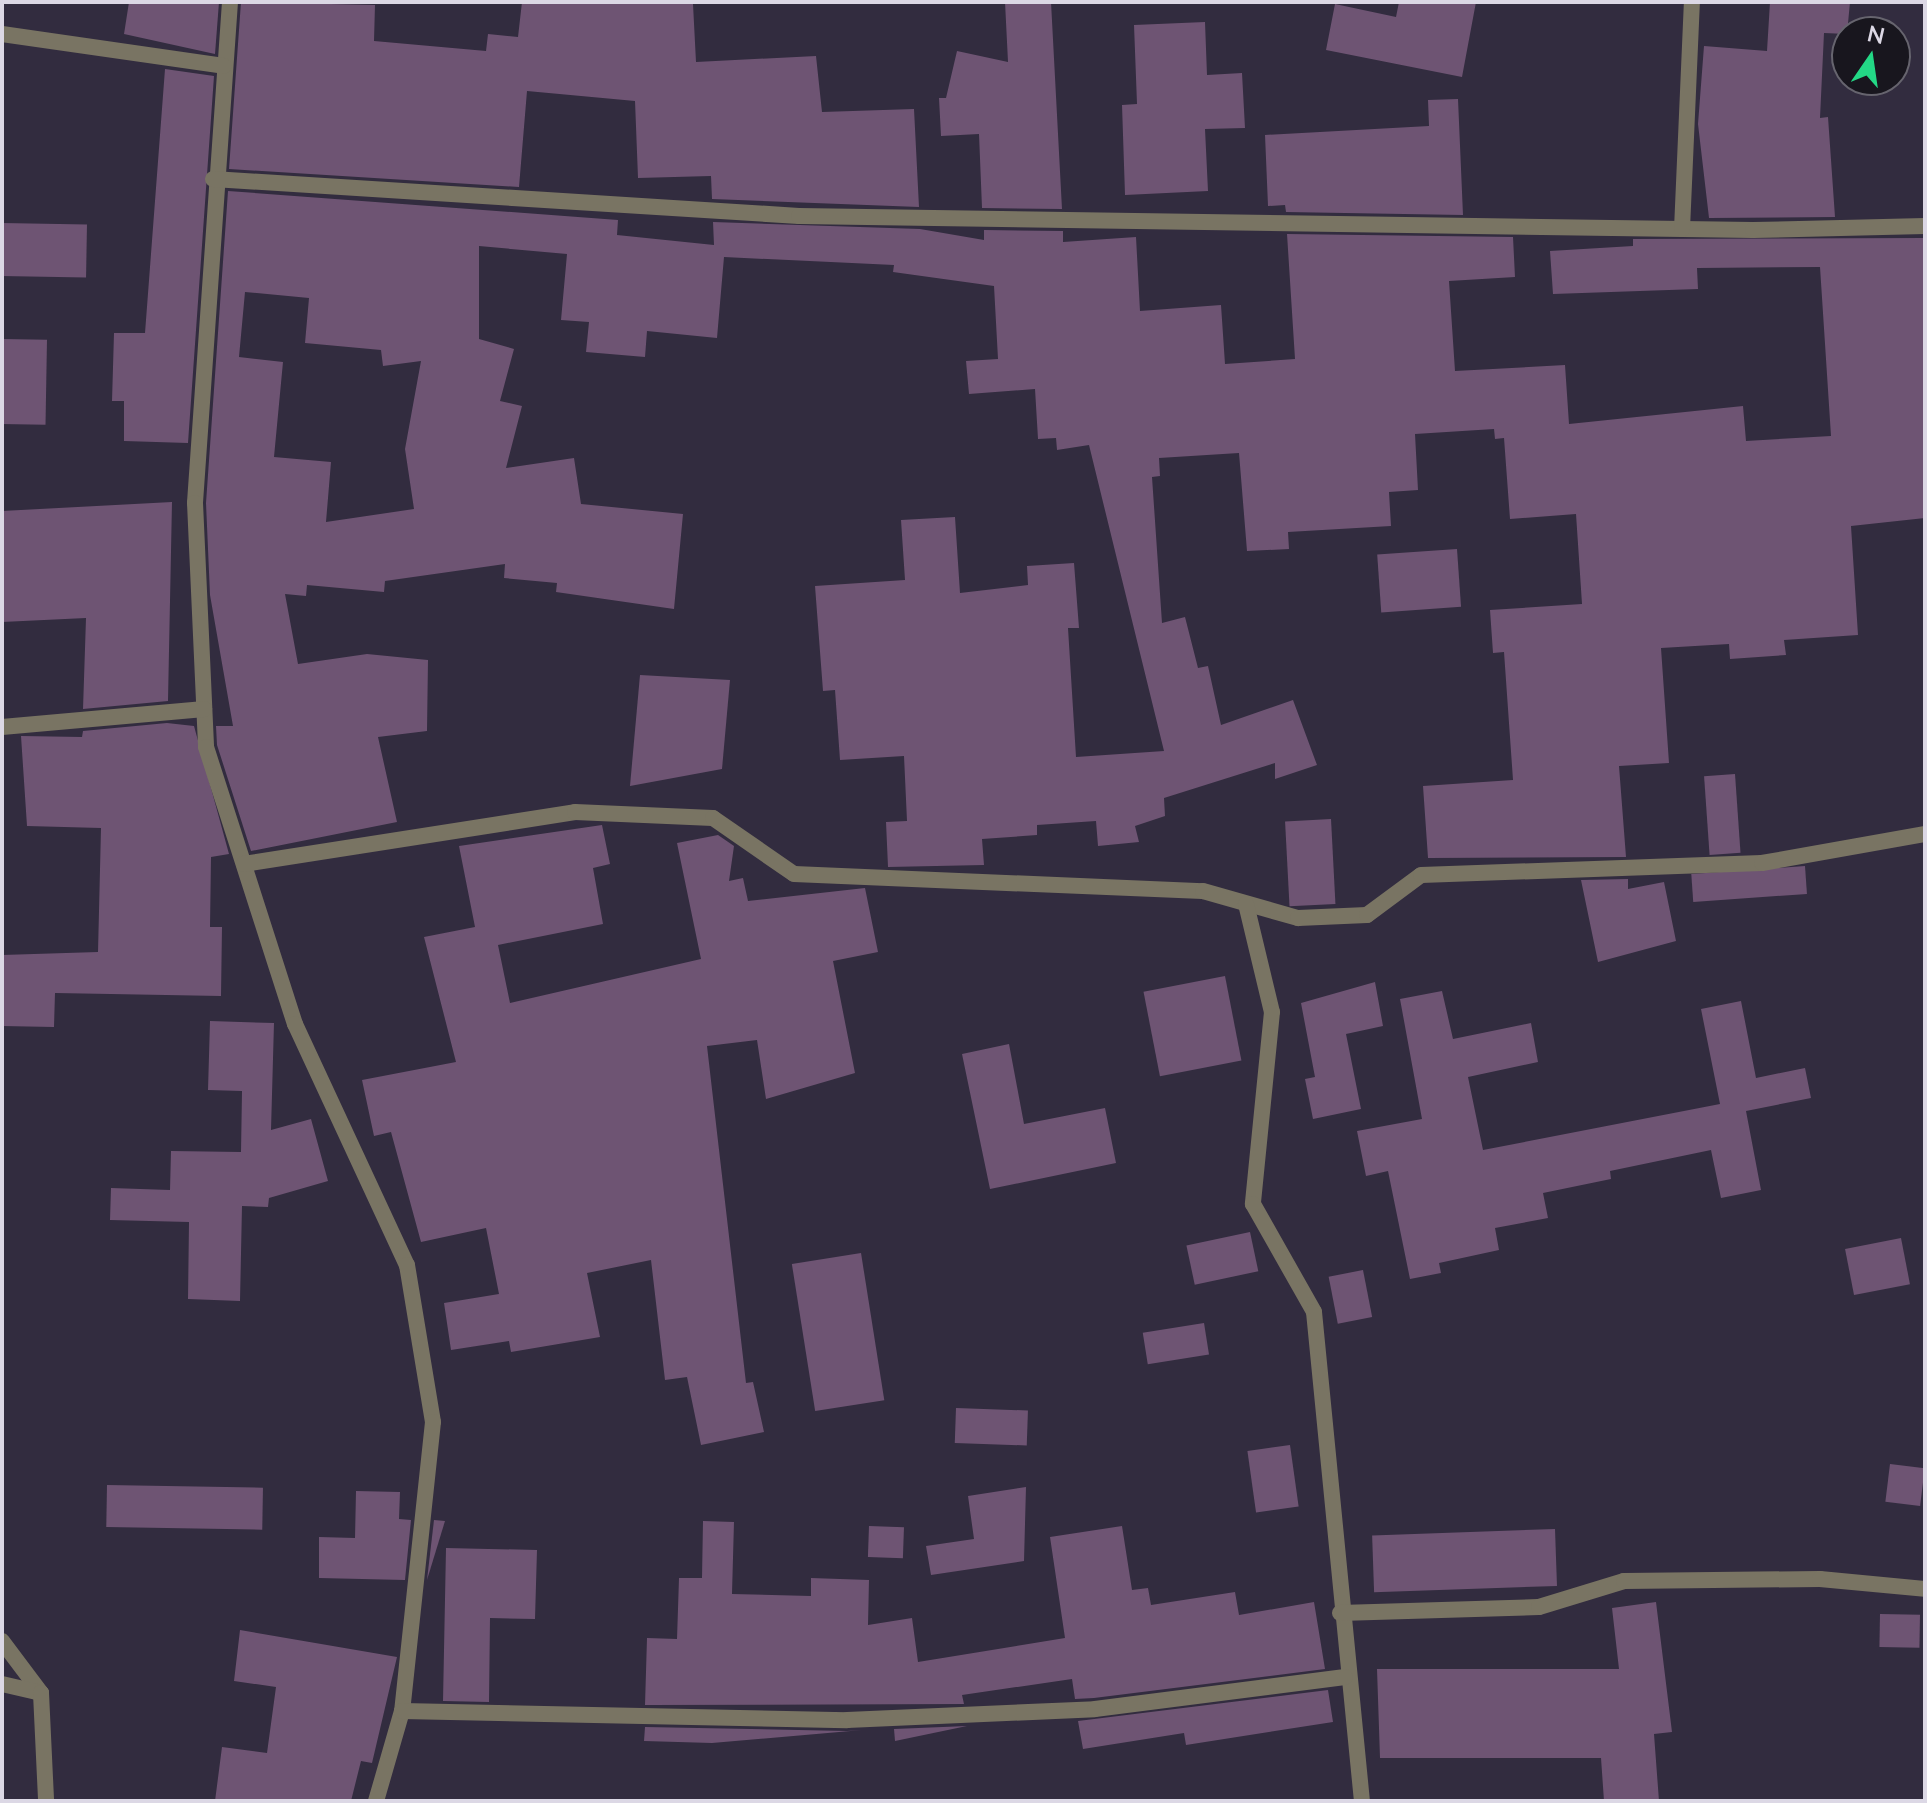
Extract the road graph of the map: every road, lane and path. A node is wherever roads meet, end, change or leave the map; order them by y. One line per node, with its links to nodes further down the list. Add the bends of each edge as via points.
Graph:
1 (230, 2): 4 (street)
2 (1692, 2): 7 (street)
3 (2, 34): 4 (street)
4 (224, 66): 5 (street)
5 (213, 179): 7 (street, via 799,216); 8 (street, via 195,503)
6 (1925, 226): 7 (street)
7 (1682, 229)
8 (204, 709): 9 (street); 11 (street, via 206,747)
9 (2, 727)
10 (1925, 834): 12 (street, via 1762,863 1421,875 1367,915 1298,918)
11 (244, 864): 12 (street, via 575,812 713,818 794,874 1203,891); 19 (street, via 295,1024 407,1265 433,1422)
12 (1246, 904): 14 (street, via 1272,1012 1253,1204 1314,1312)
13 (1925, 1589): 14 (street, via 1820,1579 1624,1581 1539,1607)
14 (1340, 1613): 16 (street)
15 (2, 1641): 18 (street)
16 (1345, 1677): 19 (street, via 1095,1709 847,1720); 22 (street)
17 (2, 1684): 18 (street)
18 (41, 1693): 20 (street)
19 (402, 1711): 21 (street)
20 (46, 1801)
21 (376, 1801)
22 (1362, 1801)

